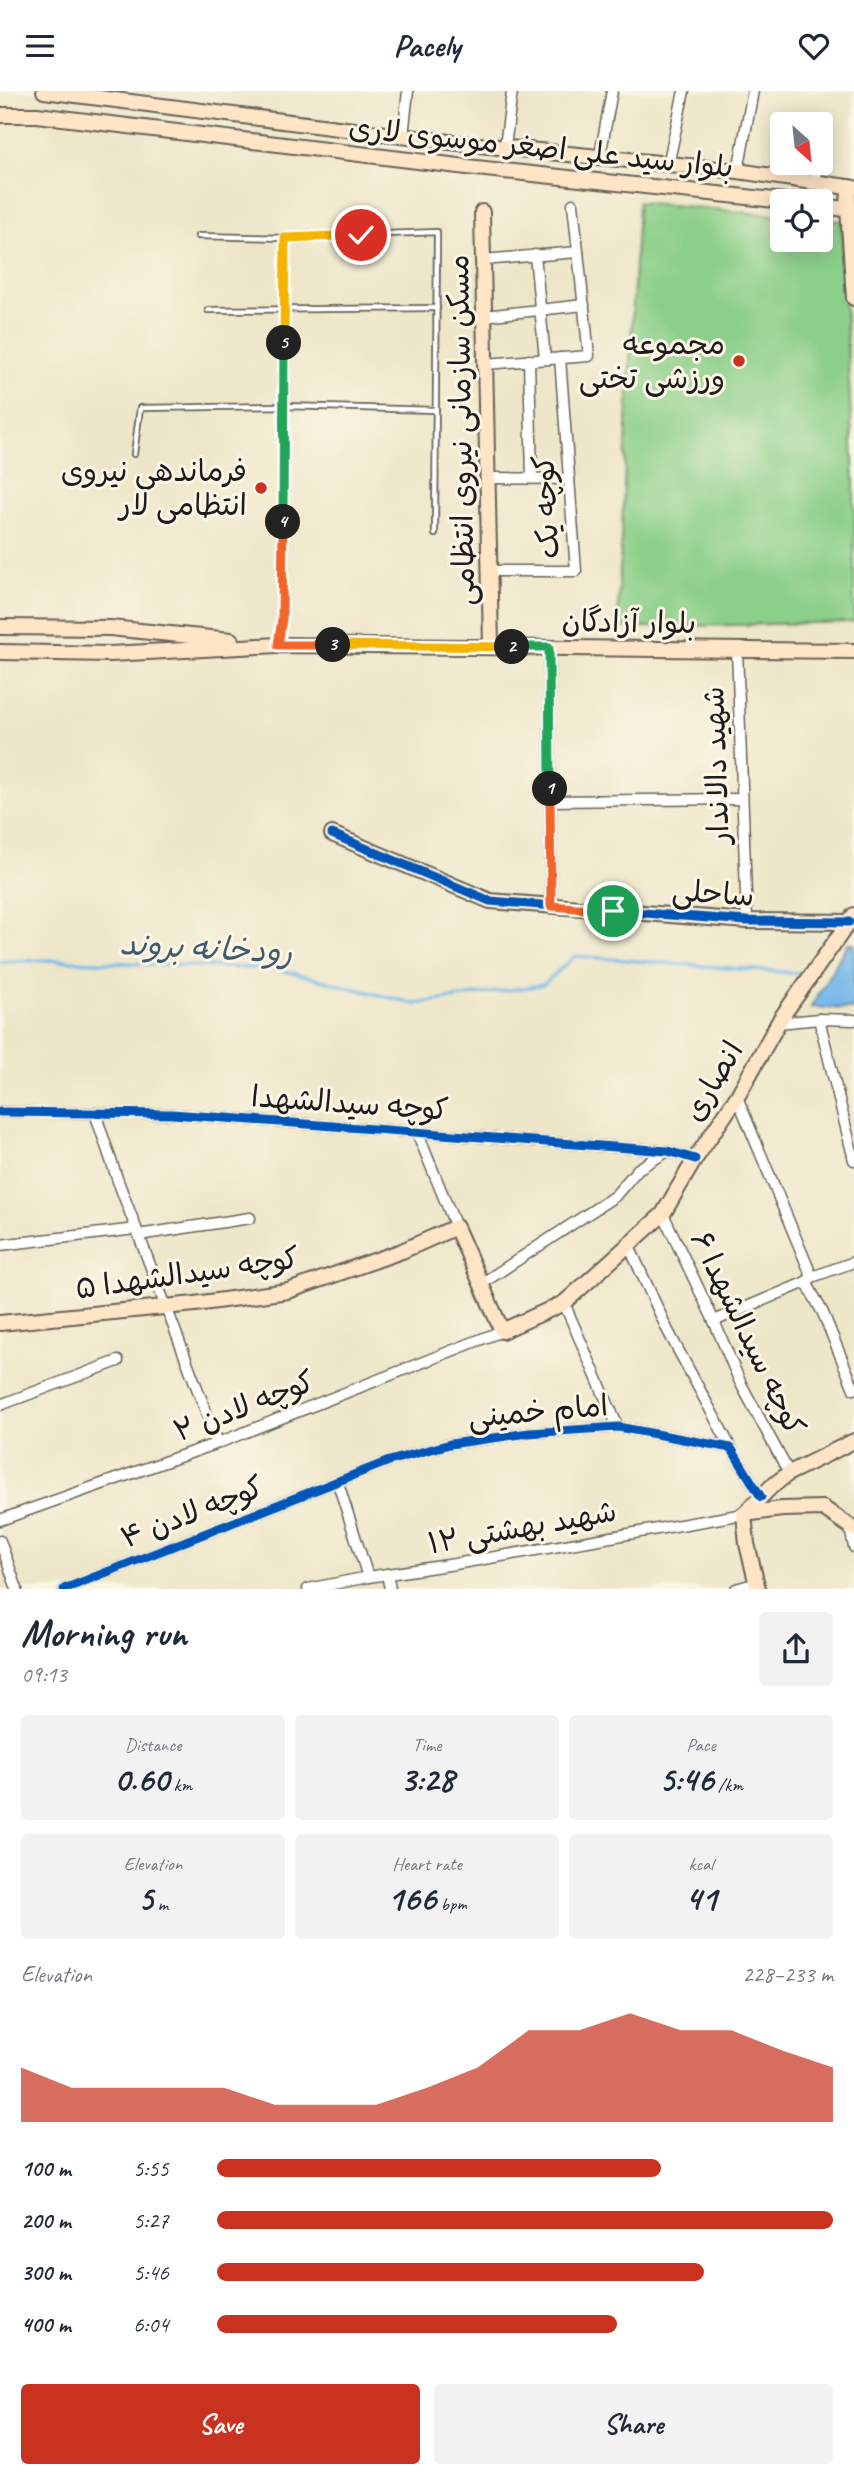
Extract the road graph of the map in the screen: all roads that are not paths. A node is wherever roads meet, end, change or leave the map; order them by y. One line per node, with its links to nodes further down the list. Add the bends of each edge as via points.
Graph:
1 (44, 91): 7 (main road, بلوار سید علی اصغر موسوی لاری)
2 (408, 91): 9 (street)
3 (512, 91): 10 (street)
4 (612, 91): 11 (street)
5 (684, 91): 12 (street)
6 (753, 91): 13 (street)
7 (132, 96): 9 (main road, بلوار سید علی اصغر موسوی لاری)
8 (0, 115): 17 (main road, بلوار سید علی اصغر موسوی لاری, via 37,115)
9 (403, 136): 10 (main road, بلوار سید علی اصغر موسوی لاری)
10 (505, 147): 11 (main road, بلوار سید علی اصغر موسوی لاری)
11 (600, 156): 12 (main road, بلوار سید علی اصغر موسوی لاری)
12 (668, 165): 13 (main road, بلوار سید علی اصغر موسوی لاری)
13 (738, 171): 15 (main road, بلوار سید علی اصغر موسوی لاری)
14 (816, 175): 15 (street)
15 (815, 182): 16 (main road, بلوار سید علی اصغر موسوی لاری)
16 (851, 188): 20 (main road)
17 (770, 200)
18 (573, 204): 24 (street)
19 (833, 208): 20 (main road)
20 (851, 210): 27 (main road)
21 (482, 212): 26 (main road, مسکن سازمانی نیروی انتظامی)
22 (198, 236): 23 (lane)
23 (285, 238): 29 (lane); 30 (lane, via 437,232)
24 (578, 252): 25 (street); 28 (street)
25 (534, 255): 26 (street); 31 (street)
26 (483, 260): 33 (main road, مسکن سازمانی نیروی انتظامی)
27 (854, 298)
28 (584, 305): 31 (street); 34 (street, via 589,356)
29 (285, 309): 30 (lane); 32 (lane); 38 (lane)
30 (437, 309): 39 (lane)
31 (541, 309): 33 (street); 35 (street)
32 (208, 310)
33 (484, 316): 37 (main road, مسکن سازمانی نیروی انتظامی)
34 (560, 358): 35 (street); 43 (street, کوچه یک)
35 (545, 359): 36 (street)
36 (529, 361): 37 (street); 42 (street)
37 (485, 364): 41 (main road, مسکن سازمانی نیروی انتظامی)
38 (284, 406): 39 (lane); 40 (lane, via 140,408); 47 (lane)
39 (436, 410): 44 (lane)
40 (134, 454)
41 (488, 478): 42 (street); 45 (main road, مسکن سازمانی نیروی انتظامی)
42 (532, 478): 43 (street)
43 (569, 478): 45 (street, کوچه یک, via 576,571)
44 (435, 534)
45 (490, 571): 48 (main road, مسکن سازمانی نیروی انتظامی)
46 (0, 627): 47 (main road, بلوار آزادگان, via 110,628)
47 (278, 645): 48 (main road, بلوار آزادگان); 52 (main road, بلوار آزادگان, via 110,654)
48 (491, 646): 49 (main road, بلوار آزادگان)
49 (549, 647): 50 (main road, بلوار آزادگان); 54 (street)
50 (737, 649): 51 (main road, بلوار آزادگان); 53 (street, شهید دالاندار)
51 (854, 650)
52 (0, 652)
53 (741, 799): 54 (street); 58 (street, شهید دالاندار)
54 (550, 801): 56 (street)
55 (332, 834): 56 (main road, ساحلی, via 490,901)
56 (551, 906): 58 (main road, ساحلی)
57 (852, 920): 58 (main road, ساحلی); 61 (main road, انصاری)
58 (747, 921)
59 (819, 1019): 60 (street); 61 (street); 68 (street)
60 (854, 1020)
61 (779, 1021): 62 (main road, انصاری)
62 (737, 1097): 67 (main road, انصاری); 76 (street)
63 (0, 1112): 64 (street, کوچه سیدالشهدا)
64 (95, 1114): 65 (street, کوچه سیدالشهدا, via 172,1114); 72 (street)
65 (417, 1132): 66 (street, کوچه سیدالشهدا); 71 (street)
66 (668, 1151): 67 (street, کوچه سیدالشهدا); 77 (street, via 638,1169 615,1196)
67 (695, 1159): 69 (main road, انصاری)
68 (854, 1160)
69 (663, 1214): 74 (main road, انصاری); 80 (street, کوچه سیدالشهدا ۶)
70 (250, 1218): 72 (street)
71 (456, 1227): 77 (main road); 79 (main road, کوچه سیدالشهدا ۵, via 288,1291)
72 (137, 1232): 73 (street); 79 (street)
73 (0, 1244)
74 (629, 1246): 78 (main road, انصاری); 89 (street, via 668,1331)
75 (854, 1262): 76 (street)
76 (809, 1279): 80 (street); 84 (street)
77 (481, 1284): 82 (main road)
78 (564, 1303): 82 (main road, انصاری); 86 (street)
79 (165, 1307): 81 (main road, کوچه سیدالشهدا ۵); 88 (street)
80 (714, 1321): 90 (street, کوچه سیدالشهدا ۶, via 740,1383)
81 (0, 1323)
82 (502, 1331): 88 (street, کوچه لادن ۲)
83 (118, 1361): 85 (street)
84 (854, 1389)
85 (0, 1405)
86 (618, 1427): 89 (street, امام خمینی); 91 (street, امام خمینی, via 450,1444 388,1461)
87 (854, 1441): 90 (main road)
88 (218, 1443): 94 (street, کوچه لادن ۲)
89 (732, 1448): 92 (street)
90 (789, 1473): 92 (main road)
91 (338, 1483): 100 (street); 103 (street, کوچه لادن ۴)
92 (761, 1497): 93 (main road)
93 (744, 1514): 95 (main road, via 823,1508); 99 (street, شهید بهشتی ۱۲); 101 (main road)
94 (0, 1520)
95 (852, 1529): 97 (street)
96 (0, 1541): 98 (street)
97 (854, 1547)
98 (4, 1567): 102 (street)
99 (387, 1574): 100 (street, شهید بهشتی ۱۲); 105 (street)
100 (368, 1577): 104 (street, شهید بهشتی ۱۲)
101 (758, 1586): 106 (street)
102 (17, 1589)
103 (64, 1589)
104 (308, 1589)
105 (390, 1589)
106 (736, 1589)

